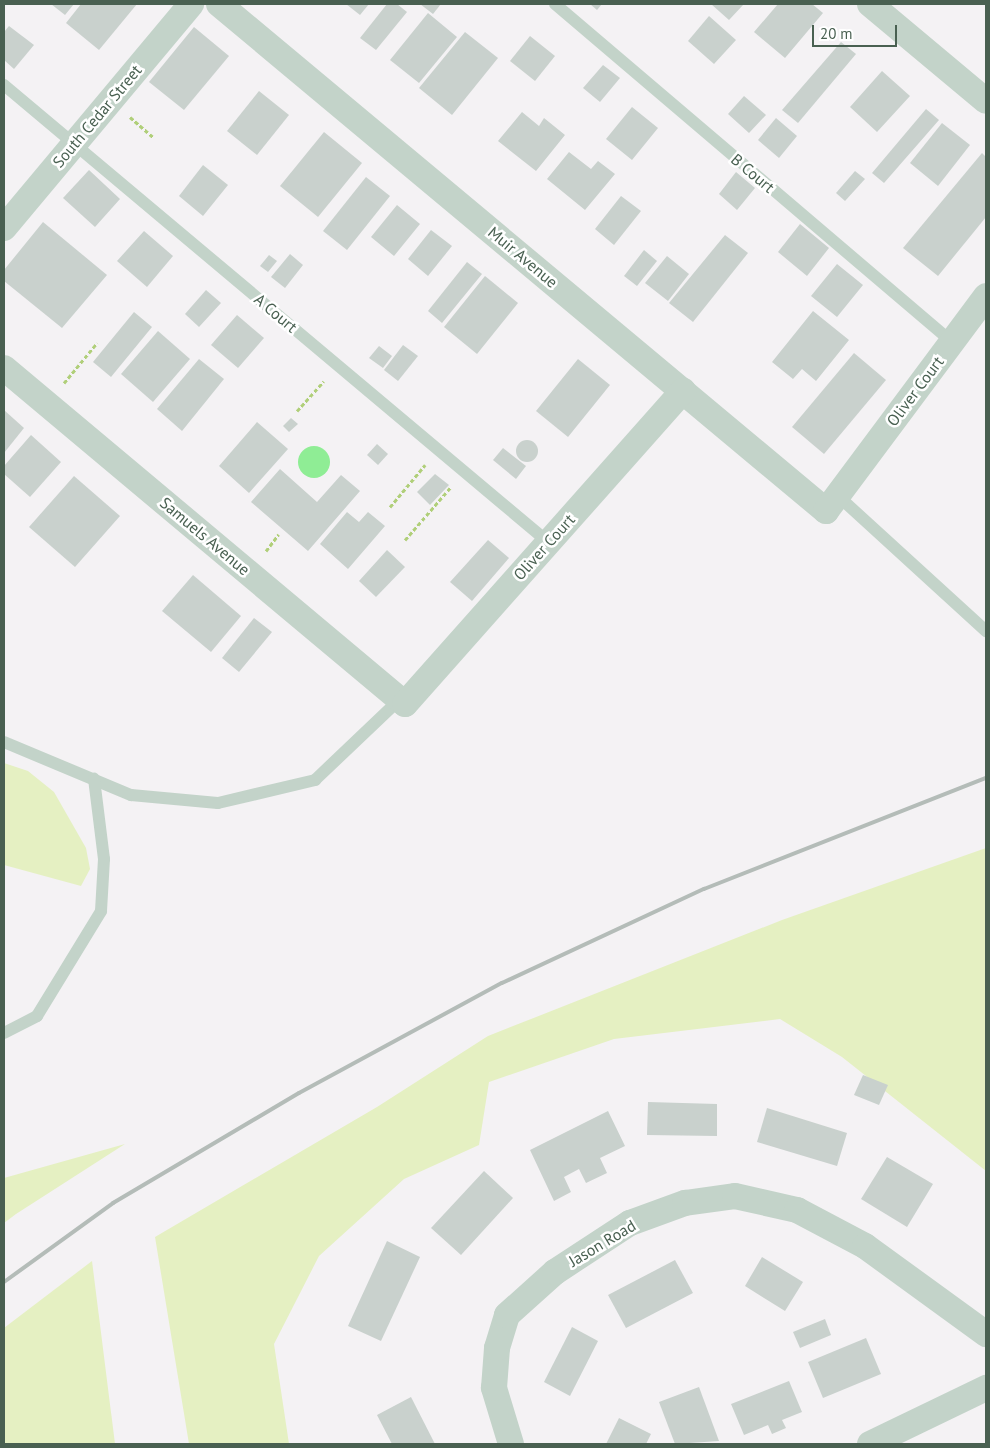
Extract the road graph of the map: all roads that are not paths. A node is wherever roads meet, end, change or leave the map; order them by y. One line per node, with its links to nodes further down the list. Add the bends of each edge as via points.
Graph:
1 (191, 4): 7 (street, South Cedar Street)
2 (219, 4): 12 (street, Muir Avenue)
3 (555, 4): 10 (lane, B Court)
4 (870, 4): 6 (street)
5 (4, 85): 7 (lane, A Court)
6 (986, 101)
7 (74, 144): 8 (street, South Cedar Street); 14 (lane, A Court)
8 (4, 228)
9 (986, 296): 10 (street, Oliver Court)
10 (952, 342): 13 (street, Oliver Court)
11 (4, 368): 16 (street, Samuels Avenue)
12 (683, 391): 13 (street, Muir Avenue); 14 (street, Oliver Court)
13 (831, 503): 15 (lane)
14 (548, 542): 16 (street, Oliver Court)
15 (986, 631)
16 (403, 701): 18 (lane, via 315,780 218,803 131,795)
17 (4, 742): 18 (lane)
18 (94, 780): 19 (lane, via 104,859 101,910 37,1016)
19 (4, 1033)
20 (986, 1334): 22 (street, Jason Road, via 865,1246 797,1210 735,1196 685,1203 630,1223 555,1272 507,1315 498,1348 494,1388)
21 (986, 1388): 23 (street)
22 (511, 1444)
23 (870, 1444)

